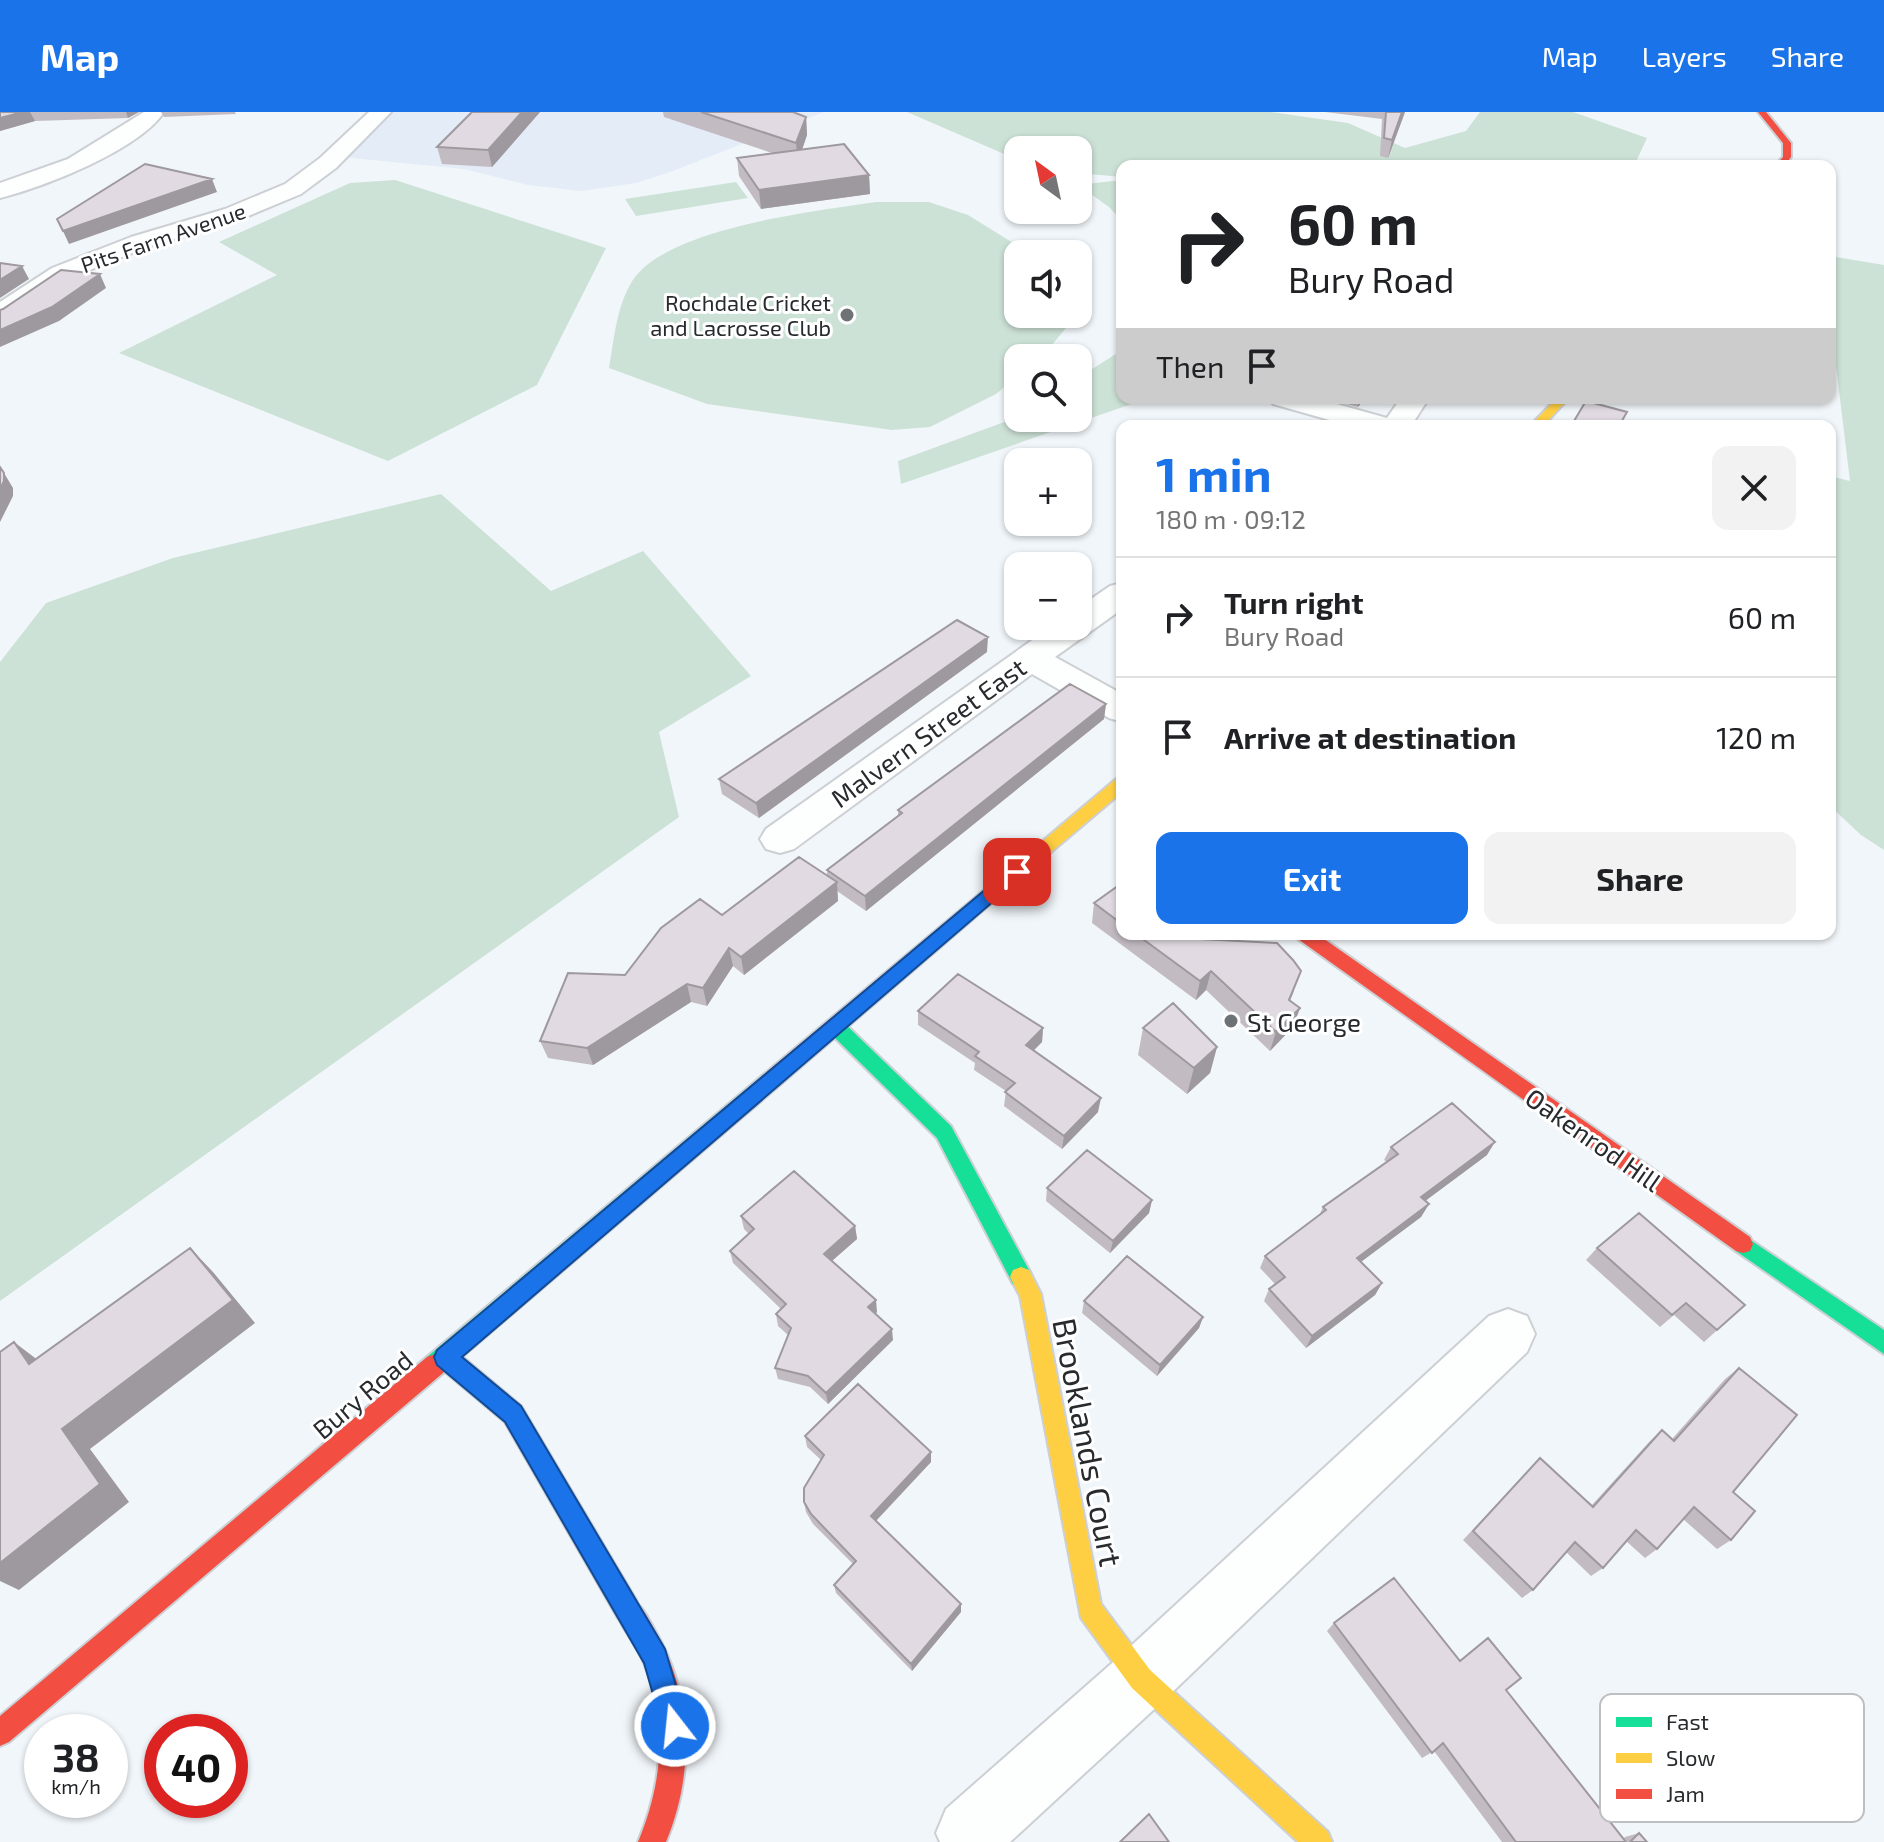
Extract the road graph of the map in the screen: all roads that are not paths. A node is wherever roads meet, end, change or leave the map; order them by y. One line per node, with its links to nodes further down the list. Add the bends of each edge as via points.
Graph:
1 (154, 112): 5 (street, via 148,121 76,164)
2 (381, 112): 6 (street, Pits Farm Avenue, via 293,189 61,273)
3 (1762, 112): 4 (street, via 1787,143)
4 (1784, 160)
5 (0, 191)
6 (0, 314)
7 (1304, 404): 9 (street)
8 (1557, 404): 10 (street)
9 (1362, 420)
10 (1542, 420)
11 (1116, 597): 12 (street, Malvern Street East)
12 (1092, 614)
13 (1056, 640): 14 (street, Malvern Street East)
14 (1031, 658): 15 (street); 17 (street, Malvern Street East)
15 (1116, 707)
16 (1116, 795): 19 (street, Bury Road)
17 (780, 839)
18 (1313, 940): 21 (street, Oakenrod Hill)
19 (835, 1026): 22 (street, Bury Road); 23 (street, Brooklands Court, via 944,1132 1030,1294 1090,1609)
20 (1508, 1334): 23 (street)
21 (1884, 1343)
22 (445, 1357): 24 (street, Bury Road); 26 (street, via 513,1414 656,1658 675,1726 665,1815)
23 (1141, 1679): 25 (street); 27 (street, Brooklands Court)
24 (0, 1733)
25 (970, 1833)
26 (652, 1842)
27 (1318, 1842)

